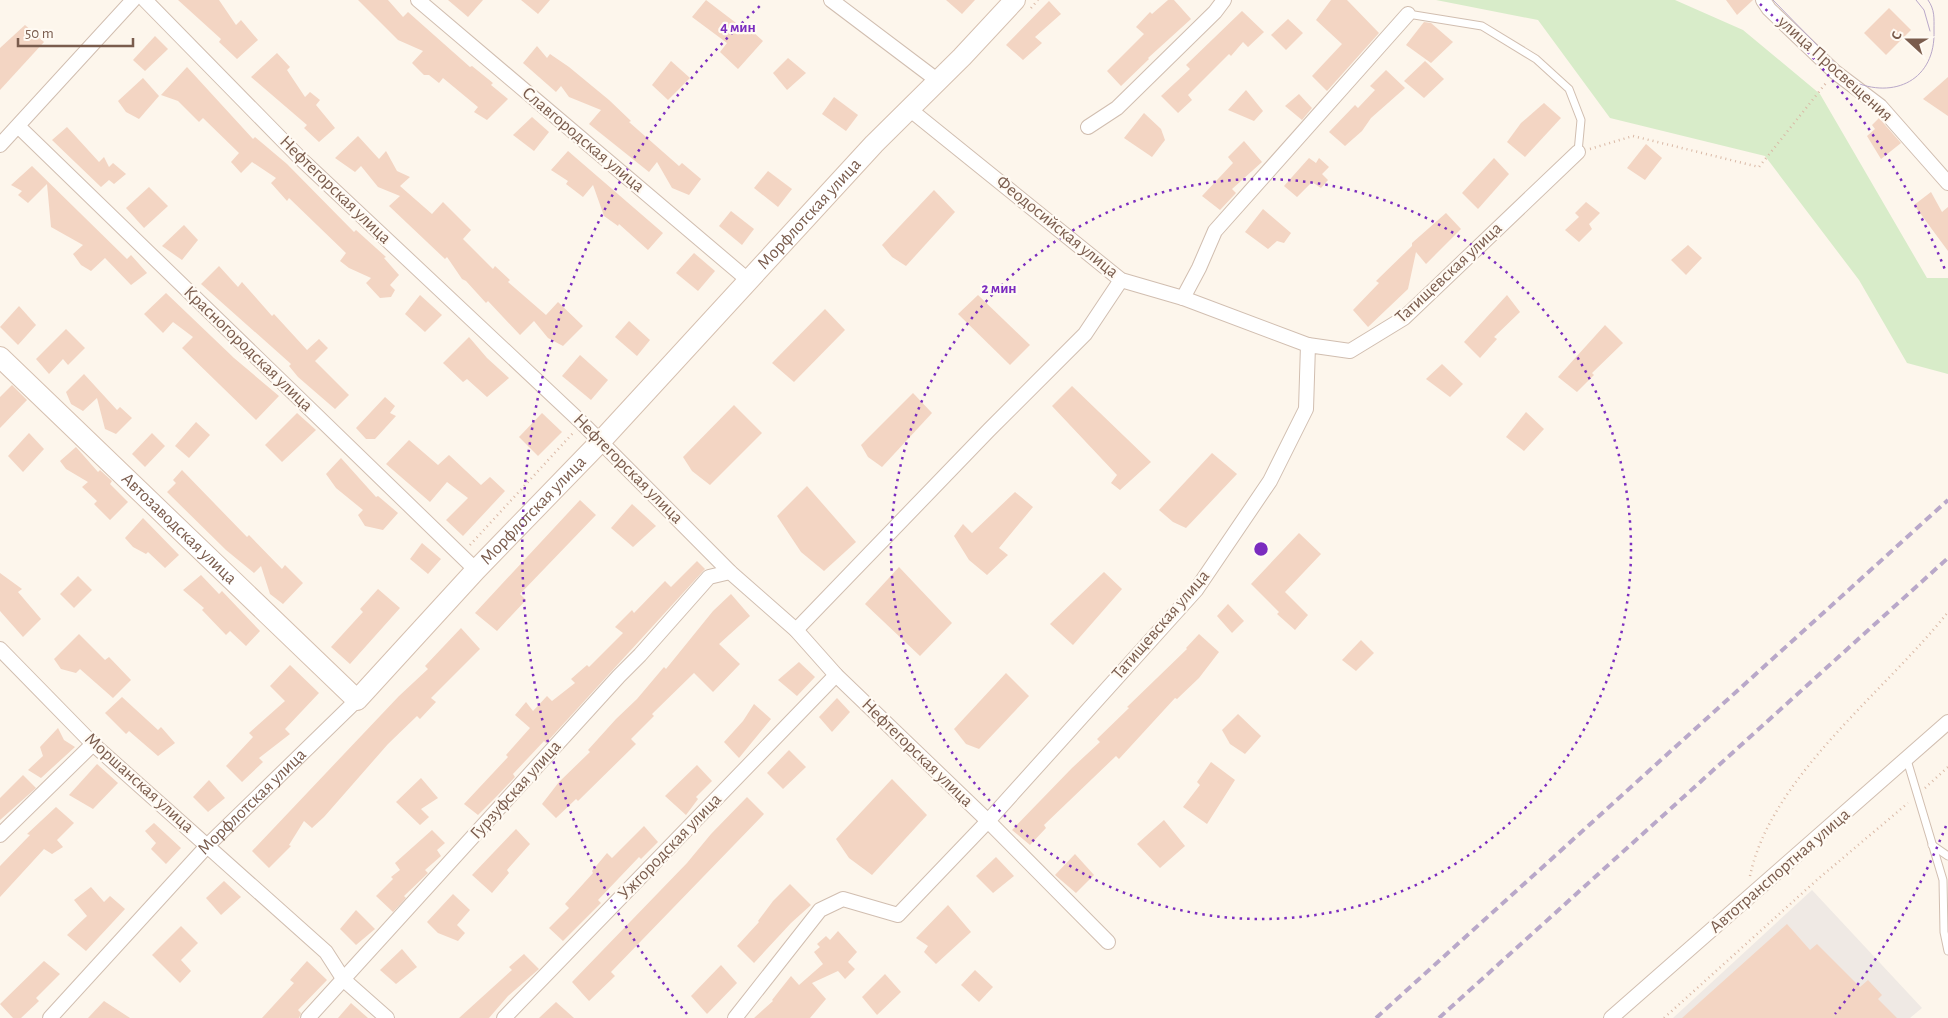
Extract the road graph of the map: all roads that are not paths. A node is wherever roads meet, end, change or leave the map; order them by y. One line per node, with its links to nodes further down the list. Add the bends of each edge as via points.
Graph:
1 (133, 0): 11 (street)
2 (145, 0): 22 (street, Нефтегорская улица, via 301,159)
3 (418, 0): 17 (street, Славгородская улица)
4 (831, 0): 9 (street)
5 (1015, 0): 9 (street, Морфлотская улица)
6 (1224, 0): 12 (street, via 1117,108)
7 (1763, 0): 15 (street, улица Просвещения, via 1835,72 1880,106)
8 (1408, 14): 14 (lane, via 1482,26 1536,59 1569,89 1580,120); 19 (street, via 1215,231)
9 (938, 80): 10 (street, Морфлотская улица)
10 (908, 108): 17 (street, Морфлотская улица); 18 (street, Феодосийская улица)
11 (19, 127): 13 (street); 23 (street, Красногородская улица)
12 (1088, 127)
13 (0, 146)
14 (1578, 152): 20 (street, Татищевская улица, via 1404,318 1350,352)
15 (1943, 168): 16 (street, улица Просвещения)
16 (1948, 184)
17 (748, 280): 22 (street, Морфлотская улица)
18 (1121, 280): 19 (street, Феодосийская улица); 25 (street, via 1085,334)
19 (1183, 298): 20 (street, Феодосийская улица)
20 (1308, 345): 32 (street, Татищевская улица, via 1306,409 1270,481 1196,590)
21 (0, 357): 28 (street, Автозаводская улица)
22 (601, 441): 23 (street, Морфлотская улица); 24 (street, Нефтегорская улица)
23 (476, 570): 28 (street, Морфлотская улица)
24 (730, 572): 25 (street, Нефтегорская улица); 39 (street, Гурзуфская улица, via 709,577)
25 (796, 630): 27 (street, Нефтегорская улица)
26 (0, 649): 30 (street, Моршанская улица)
27 (836, 675): 32 (street, Нефтегорская улица); 43 (street, Ужгородская улица)
28 (357, 700): 34 (street, Морфлотская улица)
29 (1948, 722): 31 (street, Автотранспортная улица)
30 (93, 744): 33 (street); 34 (street, Моршанская улица)
31 (1907, 760): 35 (lane); 45 (street, Автотранспортная улица)
32 (988, 821): 37 (street, Нефтегорская улица); 44 (street, Татищевская улица, via 898,915 843,899 820,910)
33 (0, 835)
34 (208, 845): 39 (street, Моршанская улица, via 326,952); 40 (street, Морфлотская улица)
35 (1932, 845): 36 (lane); 38 (lane, via 1943,880 1944,932)
36 (1948, 856)
37 (1108, 942)
38 (1948, 951)
39 (344, 980): 41 (street, Гурзуфская улица); 42 (street, Моршанская улица)
40 (50, 1018)
41 (308, 1018)
42 (387, 1018)
43 (504, 1018)
44 (735, 1018)
45 (1611, 1018)

